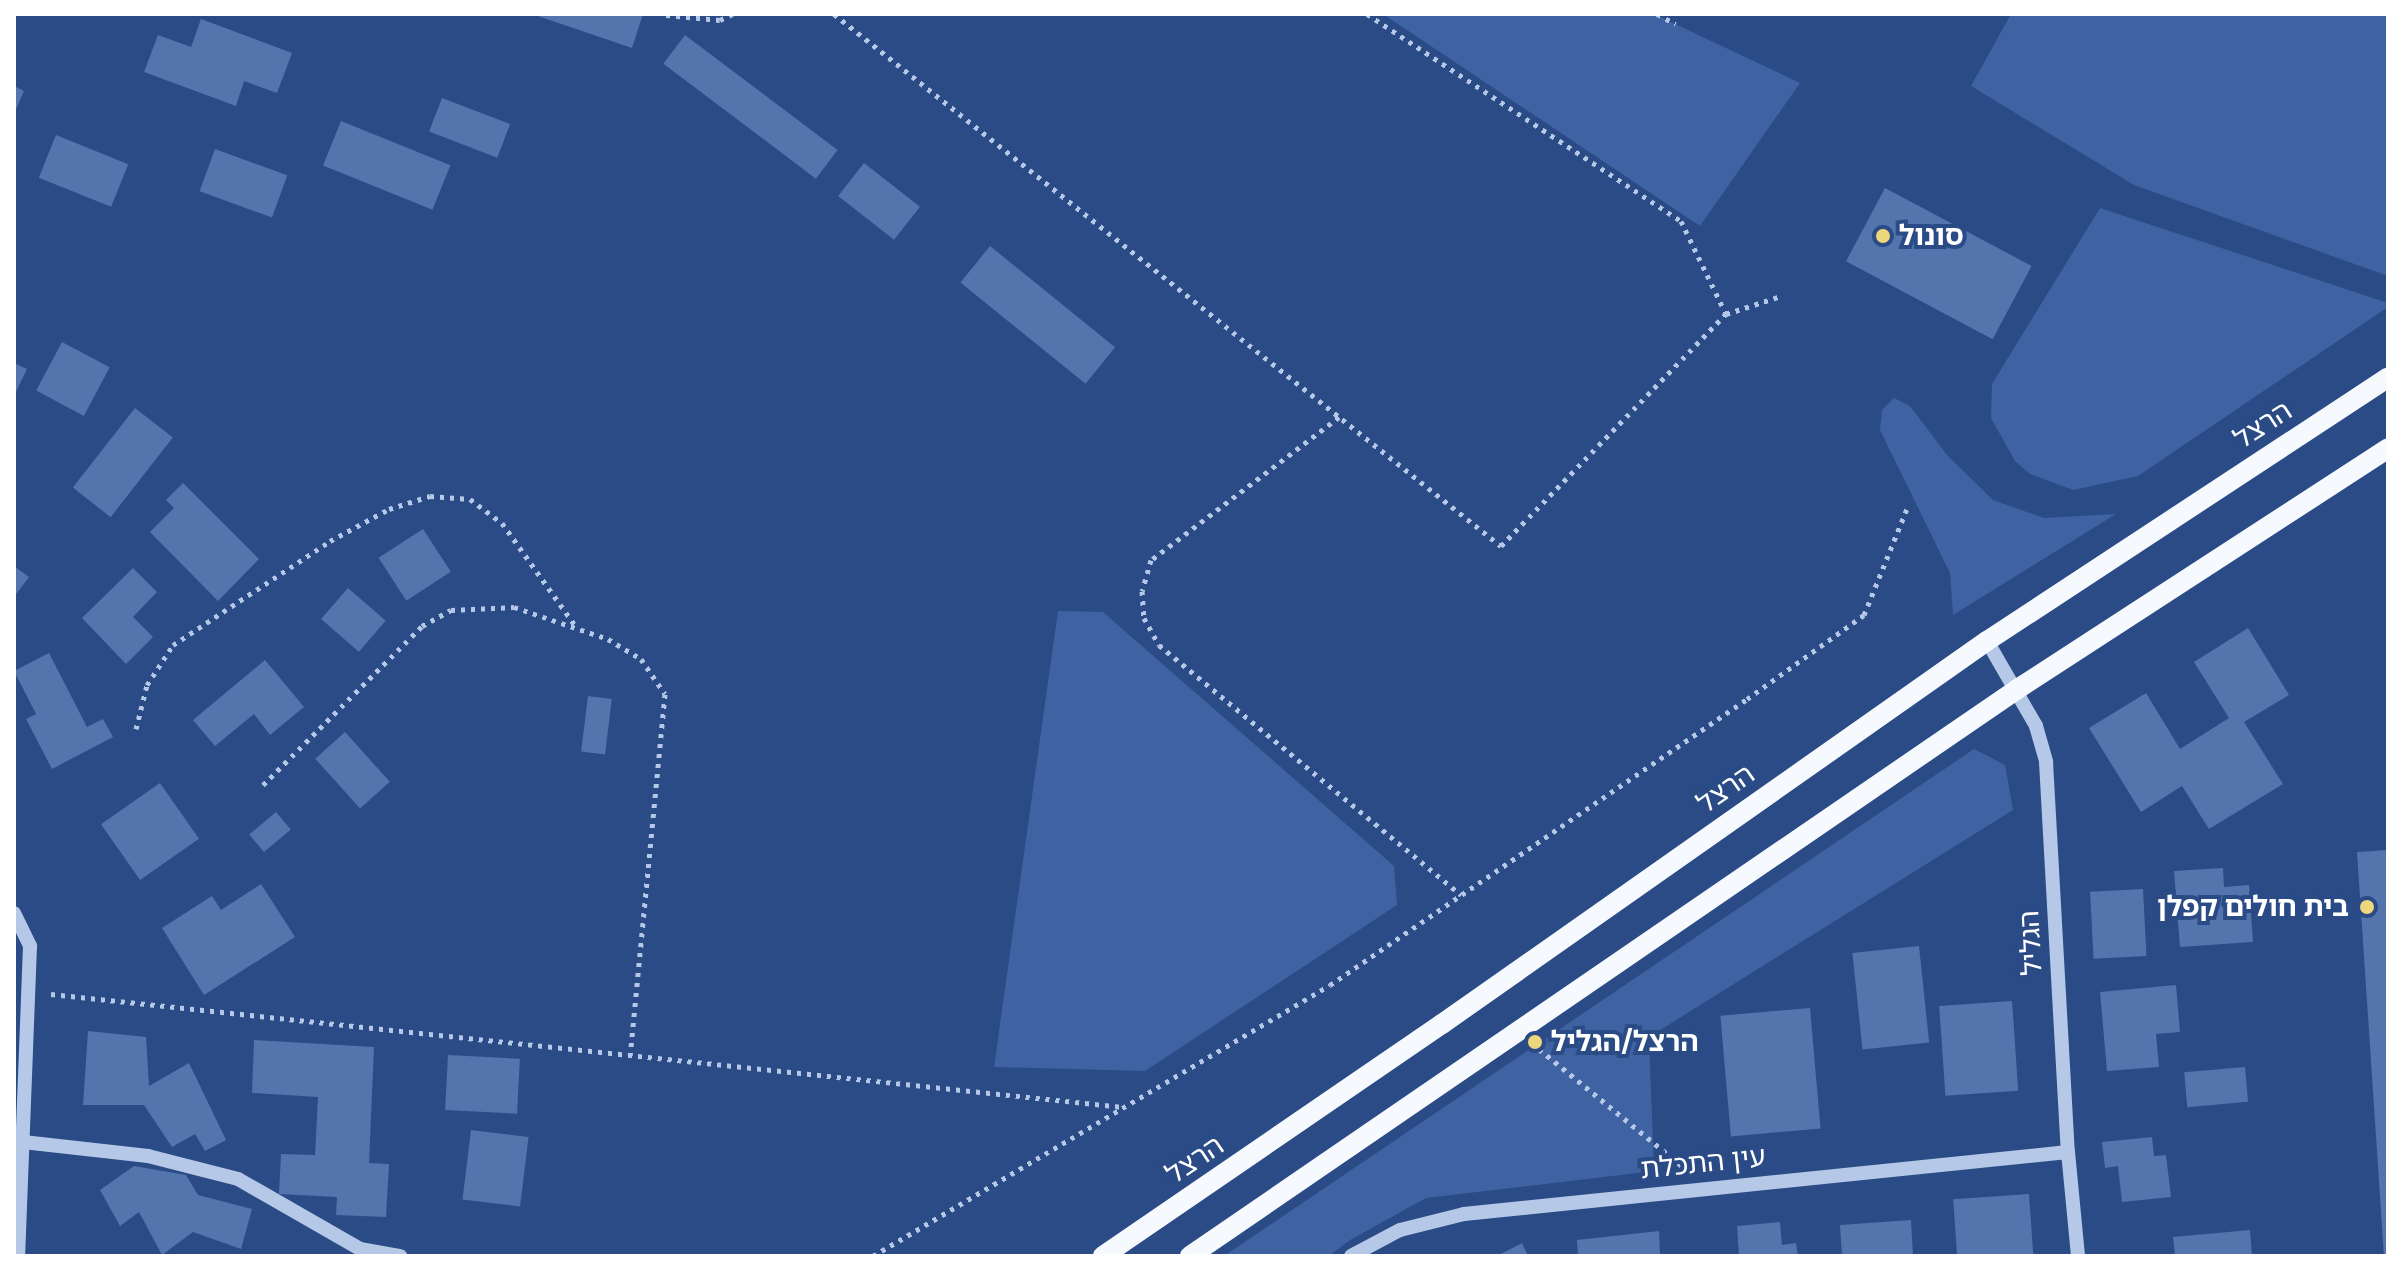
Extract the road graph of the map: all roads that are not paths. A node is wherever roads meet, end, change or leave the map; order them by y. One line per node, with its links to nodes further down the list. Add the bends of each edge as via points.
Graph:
1 (2388, 378): 3 (main road, הרצל)
2 (2388, 448): 4 (main road)
3 (1987, 641): 4 (street, הגליל); 10 (main road, הרצל)
4 (2016, 690): 7 (street, הגליל, via 2036,726 2046,762); 11 (main road)
5 (14, 913): 6 (street, via 30,946)
6 (23, 1142): 8 (street); 9 (street, via 148,1156 238,1179 360,1249)
7 (2068, 1152): 12 (street, עין התכלת, via 1464,1214 1400,1230); 13 (street, הגליל)
8 (18, 1256)
9 (400, 1256)
10 (1103, 1256)
11 (1190, 1256)
12 (1351, 1256)
13 (2078, 1256)

